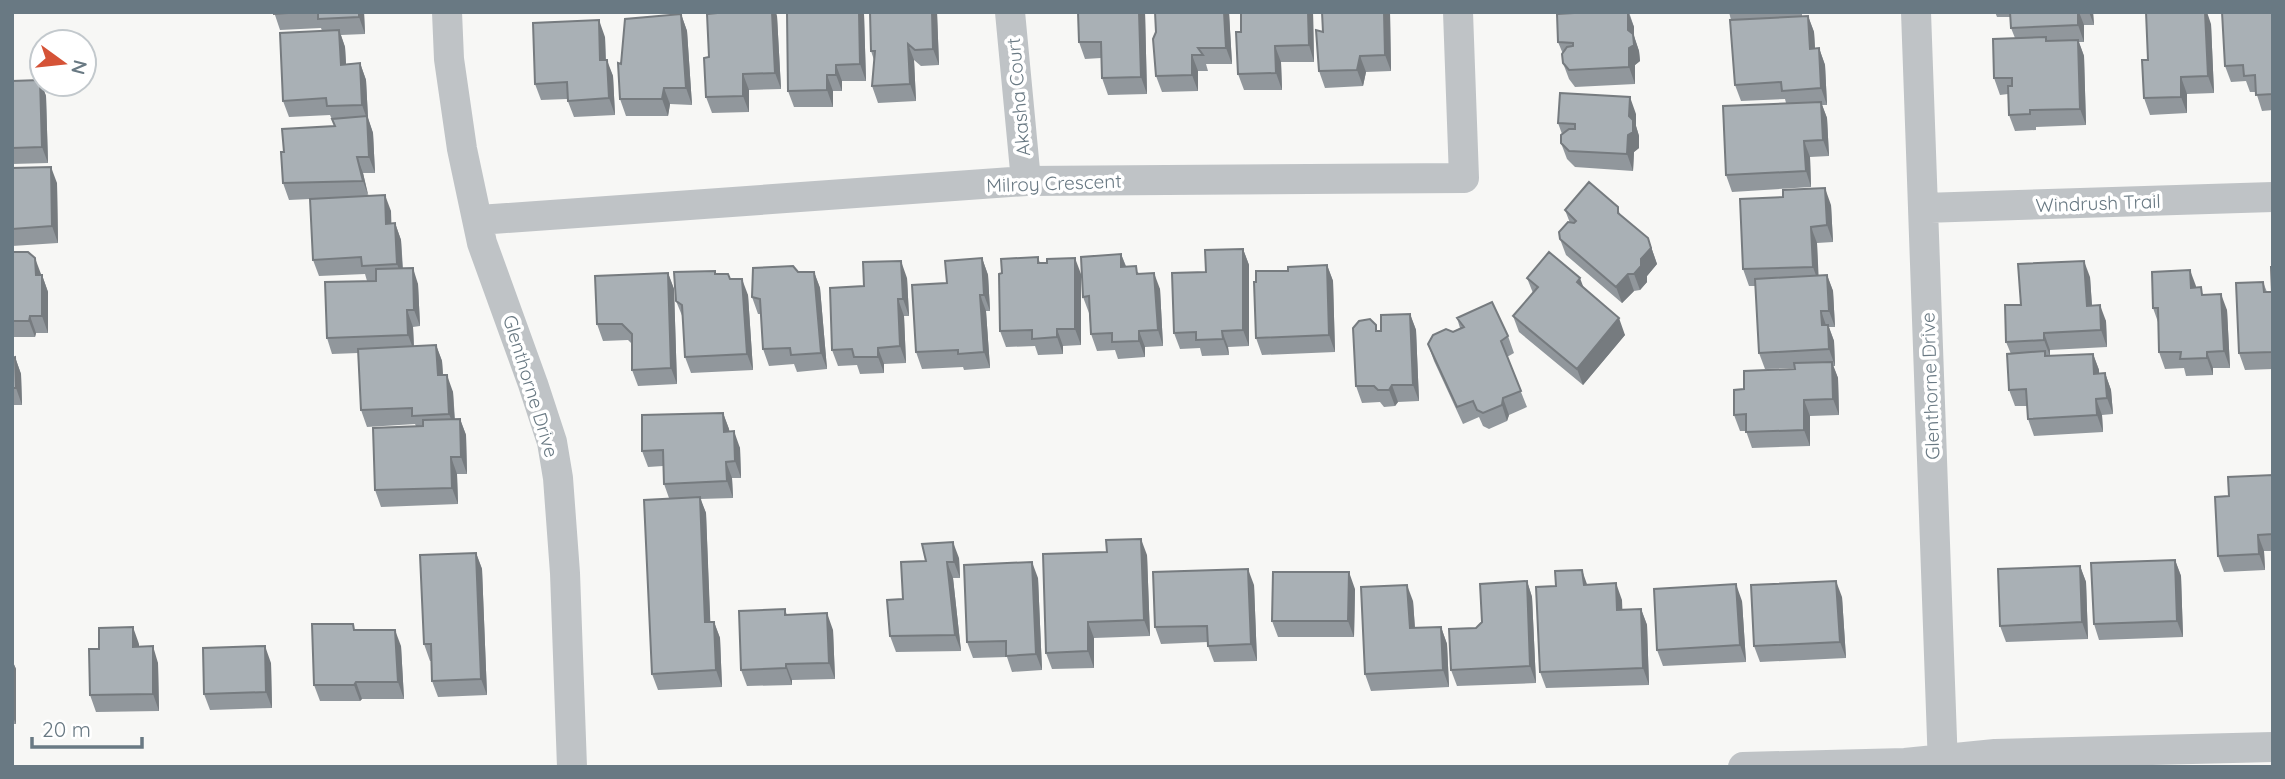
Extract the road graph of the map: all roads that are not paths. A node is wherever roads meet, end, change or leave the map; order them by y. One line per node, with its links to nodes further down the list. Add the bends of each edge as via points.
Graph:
1 (447, 12): 8 (street, Glenthorne Drive, via 462,149)
2 (1010, 12): 5 (street, Akasha Court)
3 (1458, 12): 5 (street, Milroy Crescent, via 1464,178)
4 (1916, 12): 7 (street, Glenthorne Drive)
5 (1026, 181): 8 (street, Milroy Crescent)
6 (2273, 197): 7 (street, Windrush Trail)
7 (1923, 208): 10 (street, Glenthorne Drive)
8 (479, 220): 11 (street, Glenthorne Drive, via 482,243 552,442 565,573)
9 (2273, 747): 10 (street, via 1996,754)
10 (1943, 763): 12 (street)
11 (572, 767)
12 (1743, 767)

